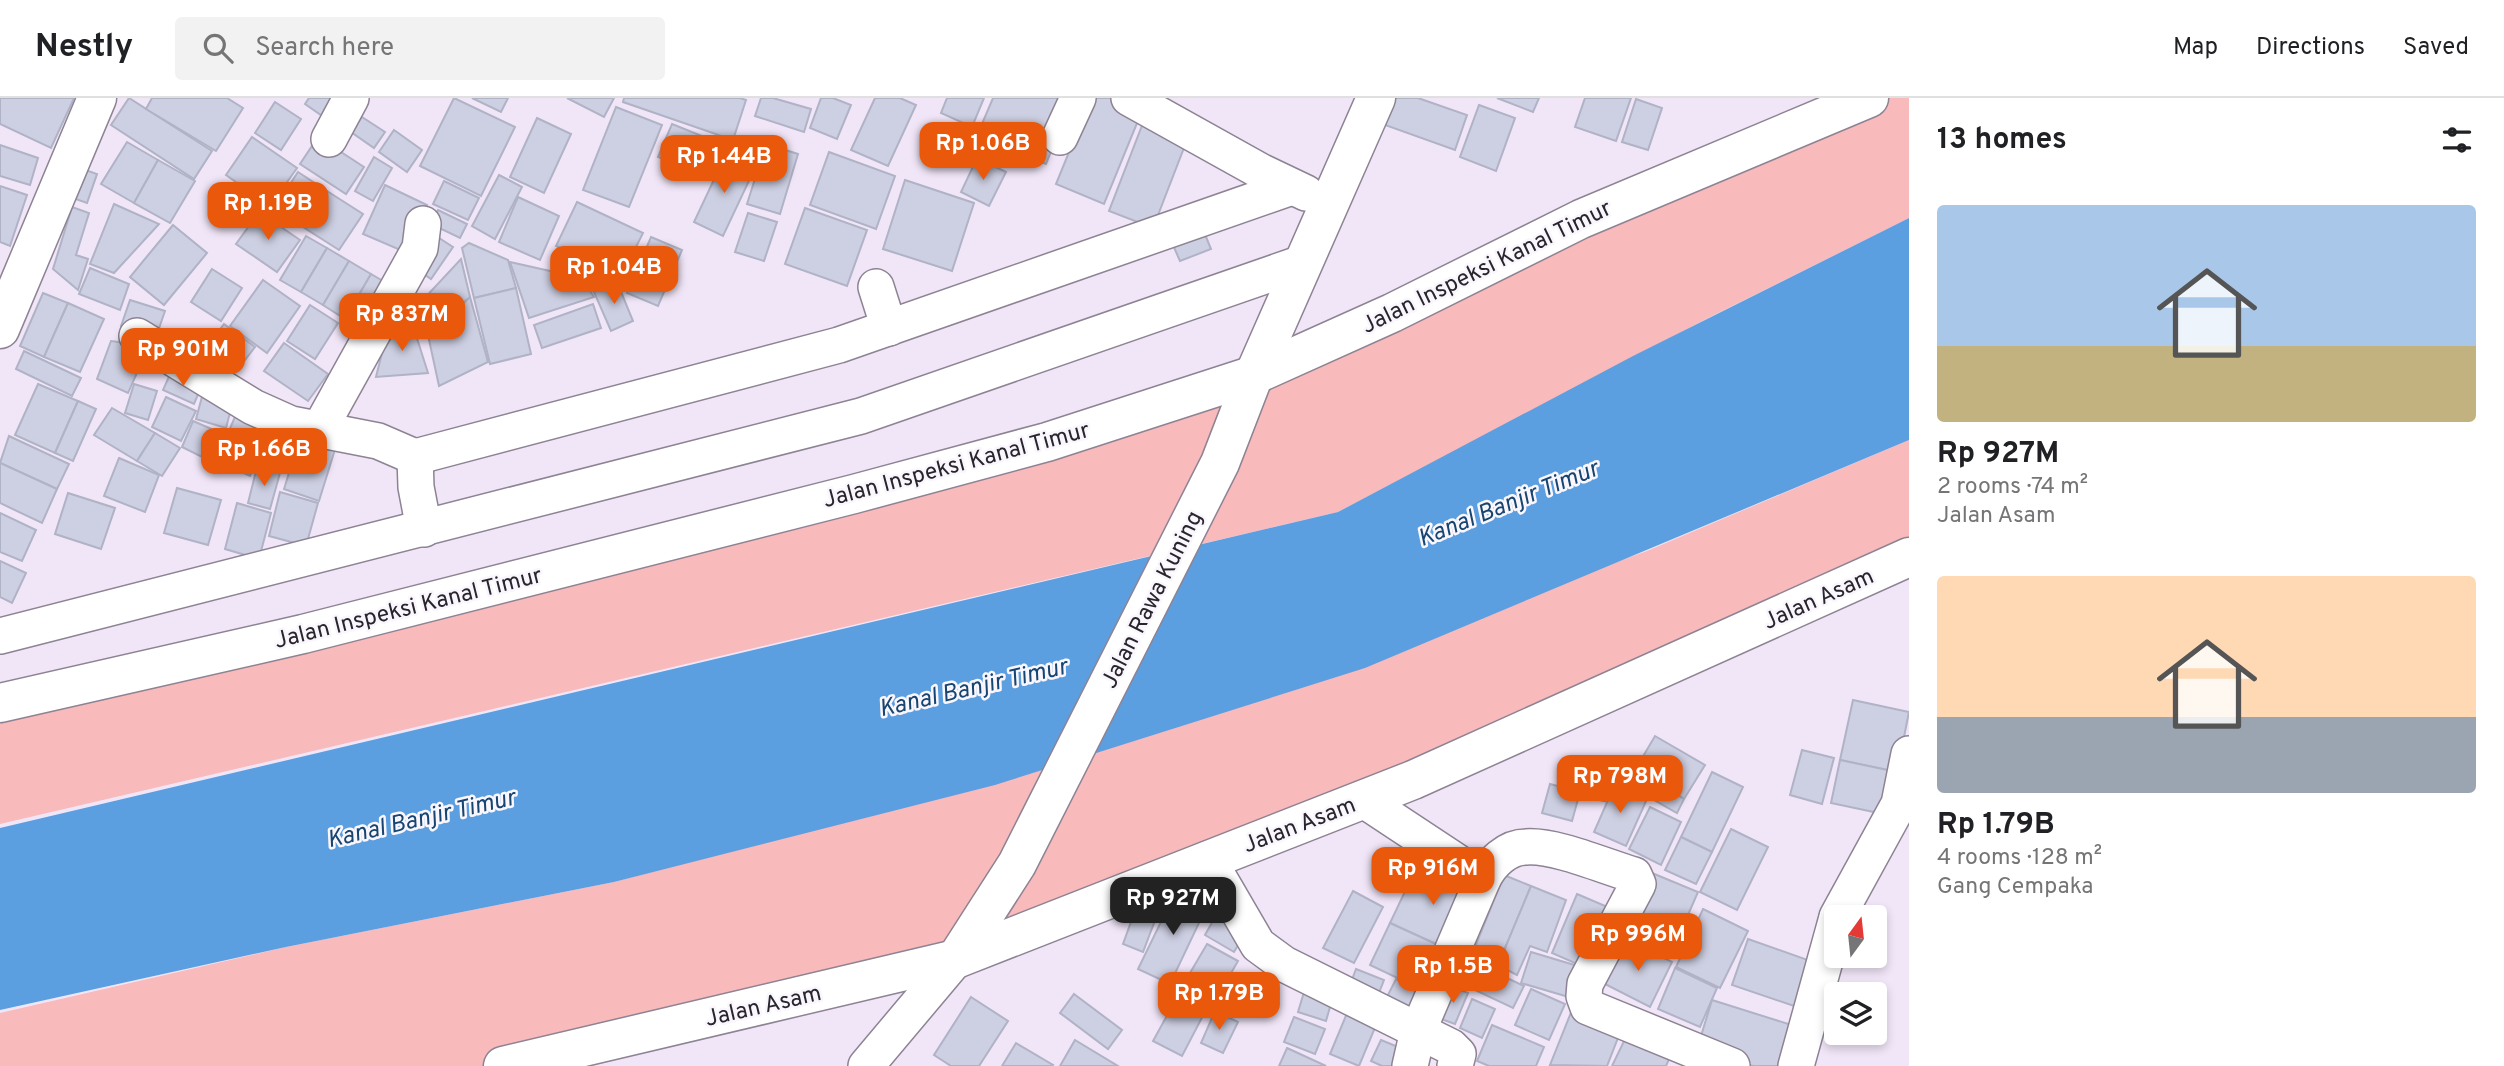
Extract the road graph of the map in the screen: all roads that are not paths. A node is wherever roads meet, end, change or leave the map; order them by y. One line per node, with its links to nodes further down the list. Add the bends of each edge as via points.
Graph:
1 (97, 98): 15 (street)
2 (351, 98): 8 (street)
3 (1078, 98): 7 (street)
4 (1129, 98): 9 (street)
5 (1376, 98): 10 (street, Jalan Rawa Kuning)
6 (1869, 98): 17 (street, Jalan Inspeksi Kanal Timur, via 1581,219)
7 (1060, 137)
8 (329, 139)
9 (1292, 187): 10 (street); 14 (street)
10 (1328, 204): 12 (street, Jalan Rawa Kuning)
11 (423, 224): 18 (street, via 420,248)
12 (1302, 263): 17 (street, Jalan Rawa Kuning); 20 (street, via 861,416)
13 (876, 287): 14 (street)
14 (889, 328): 19 (street)
15 (0, 329)
16 (137, 336): 18 (street, via 253,407)
17 (1254, 376): 23 (street, Jalan Inspeksi Kanal Timur, via 1047,442 854,494 303,634); 29 (street, Jalan Rawa Kuning, via 1220,463 1017,863)
18 (319, 430): 19 (street, via 378,441)
19 (415, 457): 20 (street)
20 (424, 529): 22 (street)
21 (1907, 561): 25 (street, Jalan Asam)
22 (0, 636)
23 (0, 703)
24 (1909, 754): 28 (street, via 1899,804)
25 (1363, 799): 26 (street, Jalan Asam); 27 (street)
26 (1208, 859): 29 (street, Jalan Asam); 31 (street, via 1258,944 1284,964)
27 (1483, 878): 31 (street); 36 (street, via 1502,855 1524,846 1634,874 1638,884 1587,977 1584,996 1588,1007)
28 (1844, 905)
29 (956, 959): 32 (street, Jalan Asam); 33 (street, Jalan Rawa Kuning)
30 (1824, 963): 37 (street)
31 (1418, 1031): 34 (street); 35 (street, via 1458,1052)
32 (503, 1066)
33 (866, 1066)
34 (1410, 1066)
35 (1455, 1066)
36 (1732, 1066)
37 (1796, 1066)

